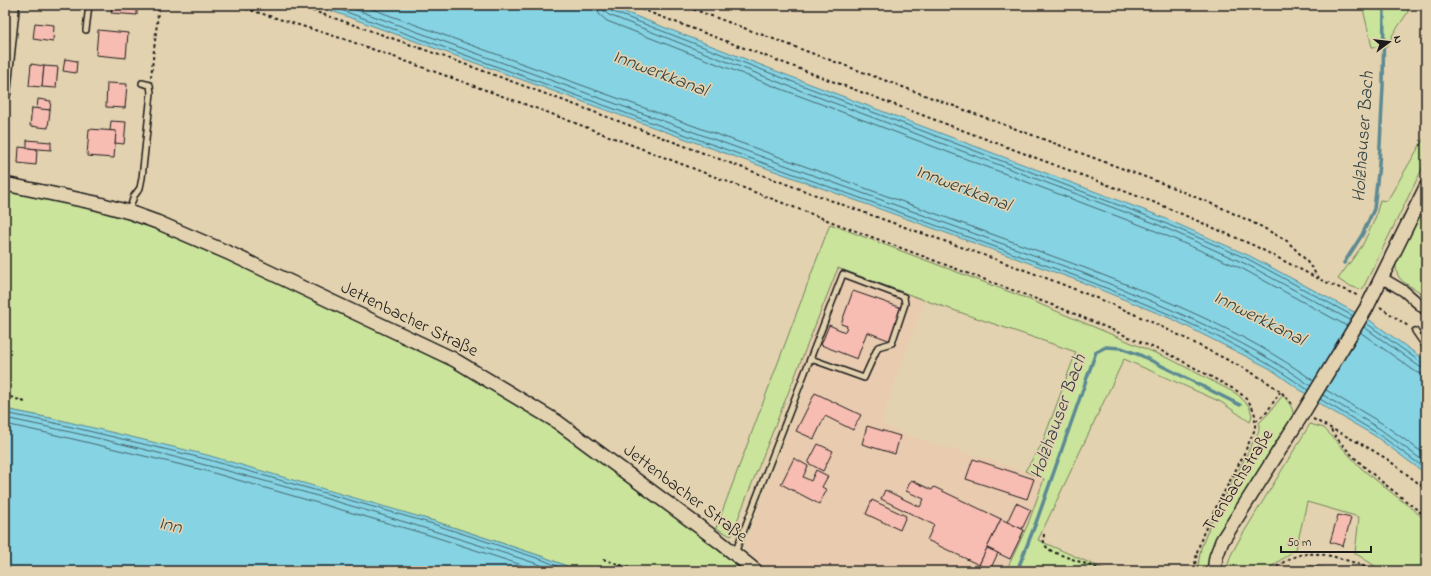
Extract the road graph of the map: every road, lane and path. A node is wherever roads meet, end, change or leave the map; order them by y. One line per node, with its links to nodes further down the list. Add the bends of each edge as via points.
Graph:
1 (14, 5): 11 (street)
2 (89, 5): 8 (lane)
3 (159, 5): 10 (path)
4 (234, 5): 26 (path, via 347,40 550,113 1068,311 1173,356 1239,392 1253,409)
5 (295, 5): 22 (path, via 427,50 1077,290 1162,326 1254,374)
6 (630, 5): 16 (path, via 1161,205 1255,246)
7 (682, 5): 16 (path, via 1156,181 1222,208 1287,241)
8 (86, 30)
9 (142, 83): 10 (lane)
10 (150, 85): 14 (lane, via 142,178)
11 (5, 94)
12 (5, 184): 14 (street, Jettenbacher Straße, via 96,202)
13 (1426, 187): 15 (street, Trenbachstraße)
14 (129, 212): 31 (street, Jettenbacher Straße, via 188,235 453,359 556,421)
15 (1382, 278): 17 (street, Trenbachstraße); 18 (street, via 1404,291)
16 (1321, 280): 17 (path)
17 (1371, 301): 19 (path); 25 (street, Trenbachstraße)
18 (1426, 310)
19 (1415, 330): 20 (lane)
20 (1426, 347)
21 (811, 359): 21 (lane, via 843,274 904,297 905,304 892,343 878,347 864,378); 31 (lane)
22 (1280, 392): 25 (path); 26 (path, via 1267,412)
23 (5, 395): 24 (path)
24 (25, 402)
25 (1303, 413): 27 (path); 39 (street, Trenbachstraße, via 1222,541)
26 (1256, 422): 38 (path, via 1252,437 1203,534)
27 (1330, 429): 28 (path, via 1387,459); 29 (path, via 1340,443 1360,462)
28 (1426, 489)
29 (1426, 517)
30 (1044, 534): 37 (path, via 1045,546 1053,552)
31 (735, 554): 36 (street, Jettenbacher Straße)
32 (603, 559): 33 (path)
33 (638, 571)
34 (703, 571): 35 (path, via 722,568)
35 (728, 571)
36 (756, 571)
37 (1105, 571)
38 (1194, 571)
39 (1214, 571)
40 (1273, 571): 41 (path, via 1292,557 1313,552 1357,563)
41 (1370, 571)

